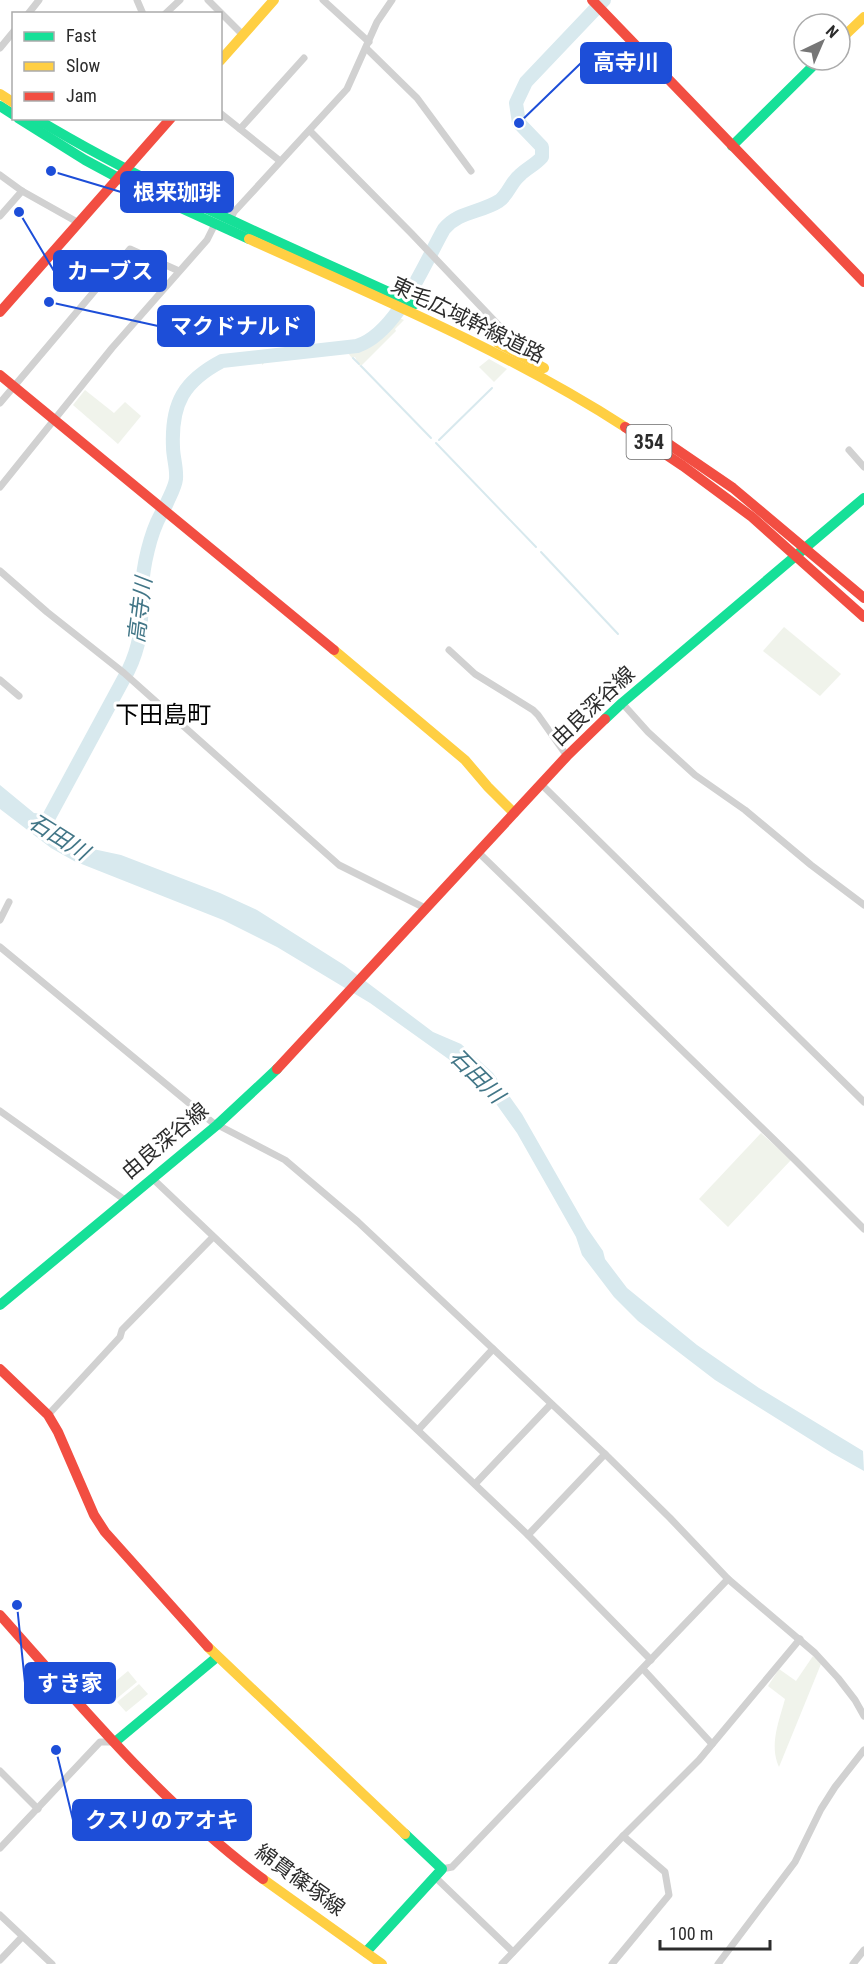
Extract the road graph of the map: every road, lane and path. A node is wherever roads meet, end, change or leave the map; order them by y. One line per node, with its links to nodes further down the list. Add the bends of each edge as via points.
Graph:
1 (39, 0): 8 (street)
2 (180, 0): 9 (street)
3 (208, 0): 10 (street)
4 (274, 0): 15 (main road)
5 (323, 0): 16 (street)
6 (392, 0): 16 (street)
7 (592, 0): 27 (main road)
8 (30, 12)
9 (167, 12)
10 (220, 12)
11 (222, 14): 15 (street)
12 (864, 17): 13 (main road)
13 (852, 28)
14 (12, 33): 17 (street)
15 (243, 34): 19 (main road)
16 (368, 45): 26 (street, via 347,89); 29 (street, via 417,98)
17 (0, 48)
18 (304, 58): 25 (street)
19 (222, 59)
20 (807, 72): 27 (main road)
21 (222, 115): 25 (street)
22 (21, 120): 30 (main road, 東毛広域幹線道路 / 354, via 76,155)
23 (38, 120): 30 (main road, 東毛広域幹線道路 / 354)
24 (169, 120): 30 (main road)
25 (240, 129): 28 (street)
26 (310, 131): 28 (street); 42 (street, via 505,332 526,343)
27 (732, 146): 38 (main road)
28 (280, 161): 34 (street)
29 (471, 171)
30 (122, 174): 34 (main road, 東毛広域幹線道路 / 354); 35 (main road); 36 (main road, 東毛広域幹線道路 / 354)
31 (0, 175): 32 (street)
32 (22, 191): 33 (street); 35 (street)
33 (0, 216)
34 (230, 220): 39 (main road, 東毛広域幹線道路 / 354)
35 (79, 223): 41 (main road)
36 (215, 225): 37 (street); 39 (main road, 東毛広域幹線道路 / 354)
37 (179, 271): 44 (street, via 130,249); 46 (street)
38 (864, 282)
39 (396, 301): 40 (main road, 東毛広域幹線道路 / 354)
40 (409, 307): 42 (main road, 東毛広域幹線道路 / 354); 52 (main road, 東毛広域幹線道路 / 354, via 617,421 726,497)
41 (0, 312)
42 (522, 355): 51 (main road, 東毛広域幹線道路 / 354, via 695,462)
43 (0, 375): 44 (main road)
44 (14, 387): 45 (street); 46 (main road)
45 (0, 403)
46 (54, 420): 49 (street); 62 (main road, via 431,730)
47 (849, 450): 48 (street)
48 (864, 467)
49 (0, 487)
50 (864, 498): 51 (main road, 由良深谷線)
51 (806, 549): 52 (main road, 由良深谷線); 54 (main road, 東毛広域幹線道路 / 354)
52 (796, 557): 55 (main road, 東毛広域幹線道路 / 354); 59 (main road, 由良深谷線)
53 (0, 571): 66 (street, via 126,675 343,868)
54 (864, 598)
55 (864, 617)
56 (449, 650): 60 (street, via 475,674 533,710)
57 (0, 680): 58 (street)
58 (19, 696)
59 (622, 703): 60 (main road, 由良深谷線); 64 (street, via 695,775)
60 (567, 756): 61 (main road, 由良深谷線)
61 (542, 784): 62 (main road, 由良深谷線); 69 (street)
62 (514, 813): 63 (main road, 由良深谷線)
63 (478, 852): 66 (main road, 由良深谷線); 74 (street)
64 (864, 905)
65 (5, 906): 67 (street)
66 (425, 908): 71 (main road, 由良深谷線, via 267,1079)
67 (0, 920)
68 (0, 947): 71 (street)
69 (864, 1102)
70 (0, 1111): 73 (street)
71 (217, 1125): 72 (main road, 由良深谷線); 77 (street, via 285,1160 358,1222)
72 (152, 1178): 73 (main road, 由良深谷線); 75 (street)
73 (125, 1200): 76 (main road, 由良深谷線)
74 (864, 1229)
75 (213, 1236): 80 (street, via 122,1330 120,1337); 81 (street)
76 (0, 1305)
77 (493, 1349): 79 (street); 81 (street)
78 (0, 1369): 80 (main road)
79 (551, 1404): 82 (street); 83 (street)
80 (48, 1415): 88 (main road, via 105,1532)
81 (418, 1430): 83 (street)
82 (605, 1454): 84 (street); 85 (street)
83 (475, 1484): 84 (street)
84 (528, 1535): 89 (street)
85 (728, 1579): 87 (street); 89 (street)
86 (0, 1616): 92 (main road, 綿貫篠塚線)
87 (800, 1639): 91 (street, via 832,1671); 93 (street)
88 (217, 1657): 92 (main road); 99 (main road)
89 (651, 1660): 90 (street)
90 (644, 1669): 93 (street); 99 (street, via 452,1867)
91 (864, 1716)
92 (115, 1742): 96 (street, via 100,1742); 103 (main road, 綿貫篠塚線, via 210,1837)
93 (712, 1744): 97 (street)
94 (864, 1750): 111 (street, via 821,1809 795,1862)
95 (0, 1771): 96 (street)
96 (38, 1809): 98 (street)
97 (623, 1836): 104 (street); 110 (street, via 665,1872 669,1895)
98 (0, 1848)
99 (438, 1873): 103 (main road); 104 (street)
100 (0, 1915): 101 (street)
101 (22, 1937): 105 (street); 106 (street)
102 (864, 1950): 112 (street)
103 (366, 1952): 107 (street); 108 (main road, 綿貫篠塚線)
104 (513, 1953): 109 (street)
105 (0, 1960)
106 (52, 1964)
107 (365, 1964)
108 (382, 1964)
109 (502, 1964)
110 (612, 1964)
111 (718, 1964)
112 (854, 1964)

